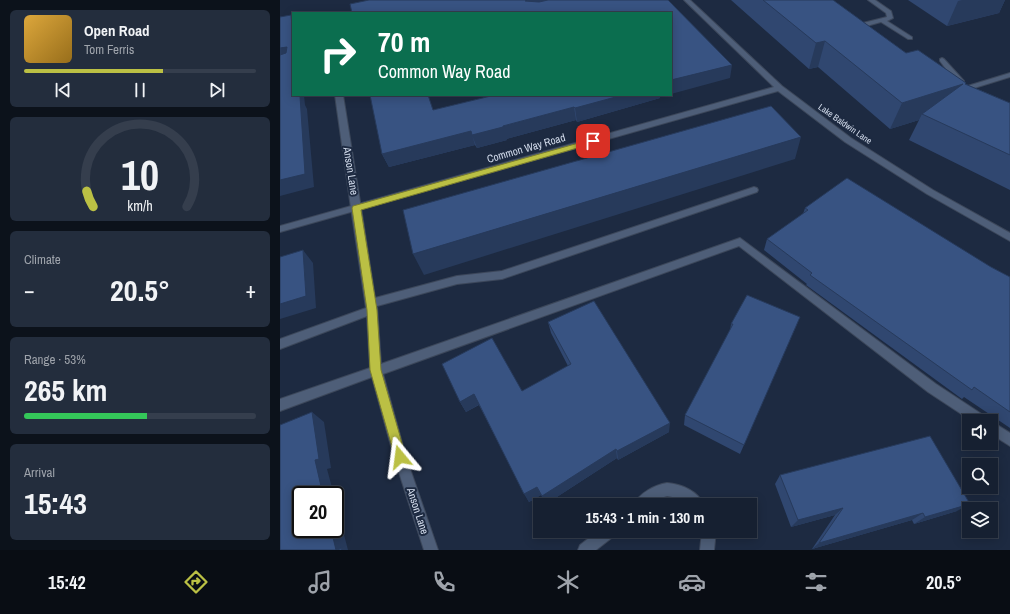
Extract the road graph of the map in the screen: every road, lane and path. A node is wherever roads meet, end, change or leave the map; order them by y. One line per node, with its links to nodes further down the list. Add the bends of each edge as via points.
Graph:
1 (687, 0): 8 (street, Lake Baldwin Lane)
2 (871, 0): 3 (street, via 889,12 890,18)
3 (882, 20): 4 (street, via 863,25); 5 (street)
4 (843, 22)
5 (910, 38)
6 (942, 60): 9 (street)
7 (1010, 75): 9 (street)
8 (779, 88): 13 (street, Common Way Road); 15 (street, Lake Baldwin Lane, via 848,140 930,192)
9 (965, 88): 11 (street)
10 (339, 96): 13 (street, Anson Lane)
11 (978, 96)
12 (754, 190): 16 (street, via 502,275 457,280)
13 (356, 208): 14 (street, Common Way Road); 16 (street, Anson Lane)
14 (280, 229)
15 (1010, 237)
16 (371, 307): 17 (street); 18 (street, Anson Lane)
17 (280, 344)
18 (376, 370): 19 (street); 20 (street, via 740,242 932,388); 27 (street, Anson Lane, via 400,457)
19 (280, 405)
20 (971, 414)
21 (998, 432): 22 (street)
22 (1010, 440)
23 (650, 498): 24 (street, via 657,492 676,490)
24 (689, 498)
25 (600, 538): 28 (street)
26 (708, 538): 29 (street)
27 (431, 550)
28 (585, 550)
29 (707, 550)

